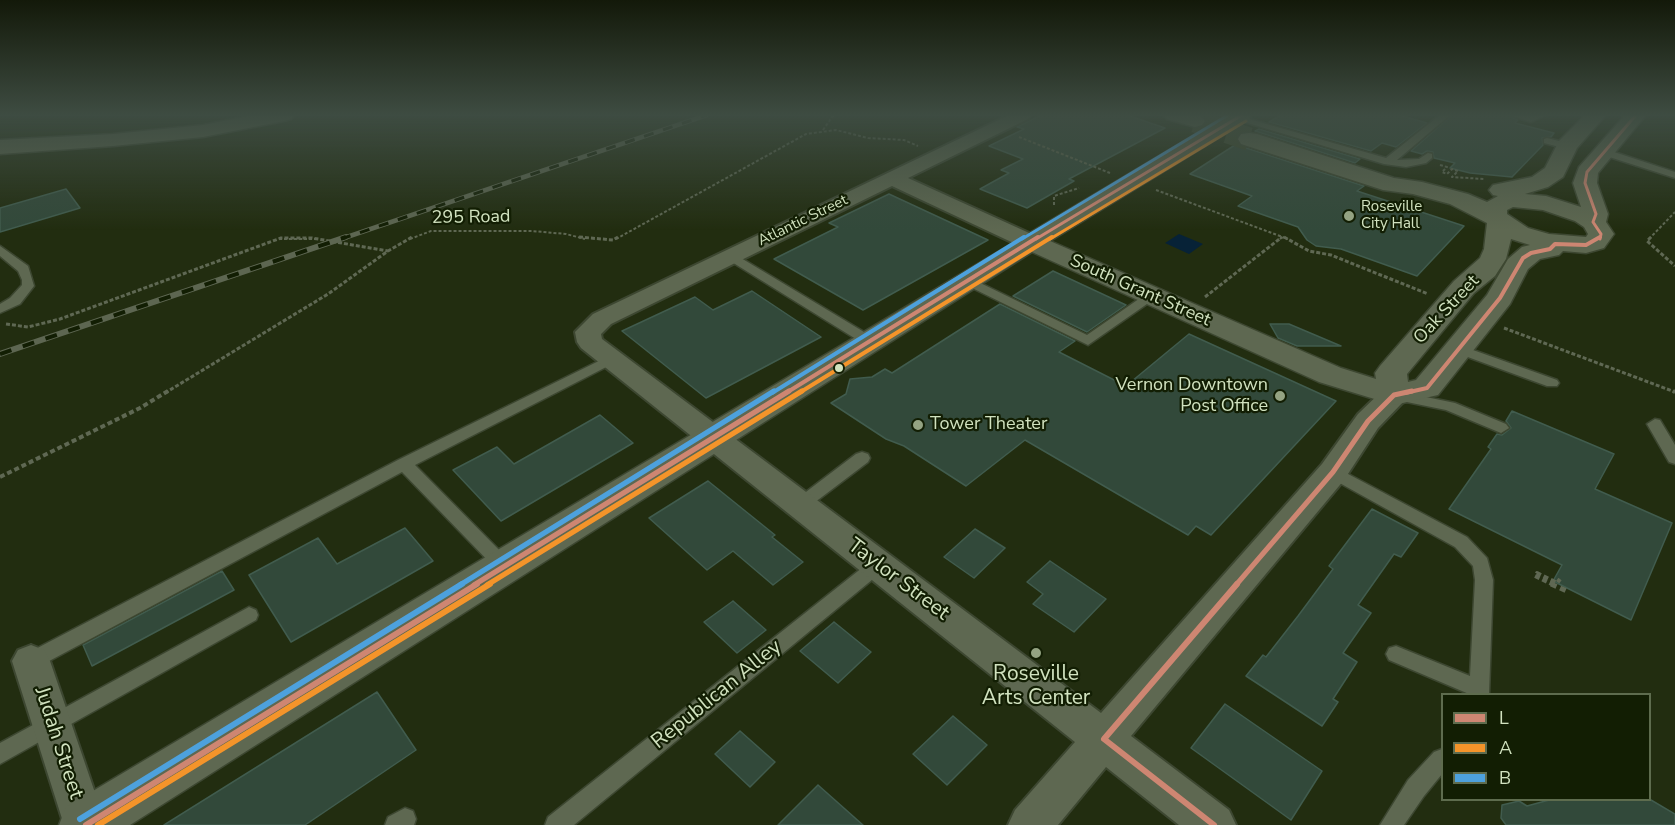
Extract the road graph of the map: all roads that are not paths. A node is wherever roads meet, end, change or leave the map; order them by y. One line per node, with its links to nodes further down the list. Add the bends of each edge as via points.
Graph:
1 (943, 154): 14 (street, Atlantic Street)
2 (1174, 154): 19 (main road)
3 (1320, 154): 12 (main road)
4 (1320, 154): 15 (main road, via 1430,183)
5 (1336, 154): 12 (lane)
6 (1408, 154): 12 (lane)
7 (1556, 154): 11 (main road)
8 (1603, 154): 17 (main road, via 1587,172 1585,183 1596,214)
9 (1609, 154): 13 (lane)
10 (1428, 156): 12 (lane)
11 (1555, 172): 15 (main road, via 1540,182 1516,189); 16 (main road, via 1563,181 1561,188 1552,195)
12 (1389, 173): 18 (main road, via 1475,217)
13 (1675, 174)
14 (891, 178): 19 (street, South Grant Street); 22 (street, Atlantic Street)
15 (1484, 185): 16 (main road)
16 (1527, 200): 17 (main road, via 1573,211); 18 (main road, via 1501,202 1496,206)
17 (1593, 222): 20 (main road, via 1601,234 1595,243)
18 (1497, 223): 20 (main road); 31 (main road, Oak Street, via 1497,249 1485,270 1464,287 1391,373)
19 (1030, 242): 23 (main road); 24 (main road, South Grant Street)
20 (1555, 244): 28 (main road, Oak Street, via 1517,265 1500,298)
21 (0, 250): 25 (lane, via 24,268 28,280 28,286 15,301)
22 (731, 256): 26 (street, Atlantic Street, via 602,320); 27 (lane)
23 (968, 280): 24 (lane, via 1088,341); 27 (main road)
24 (1151, 297): 31 (main road, South Grant Street, via 1330,375)
25 (0, 309)
26 (588, 332): 29 (street, Taylor Street, via 590,342)
27 (869, 341): 34 (main road)
28 (1459, 349): 30 (lane); 31 (main road, Oak Street, via 1427,388)
29 (611, 359): 34 (street, Taylor Street); 37 (lane)
30 (1552, 383)
31 (1394, 395): 33 (lane, via 1450,406); 38 (street, via 1368,421)
32 (1655, 424): 36 (lane)
33 (1501, 428)
34 (714, 437): 39 (street, Taylor Street); 41 (main road)
35 (862, 458): 39 (lane)
36 (1675, 458)
37 (404, 464): 41 (lane); 44 (lane)
38 (1333, 472): 45 (lane, via 1461,542 1481,563 1484,580); 47 (street)
39 (800, 505): 40 (street, Taylor Street)
40 (878, 565): 47 (street, Taylor Street); 51 (lane, Republican Alley)
41 (504, 566): 50 (main road)
42 (249, 615): 46 (lane)
43 (1396, 654): 45 (lane)
44 (31, 661): 46 (street, Judah Street)
45 (1479, 692)
46 (53, 725): 48 (lane); 50 (street, Judah Street)
47 (1104, 739): 52 (street); 53 (street, Taylor Street)
48 (0, 754)
49 (1441, 761): 54 (lane, via 1416,788)
50 (85, 825)
51 (556, 825)
52 (1030, 825)
53 (1214, 825)
54 (1391, 825)

